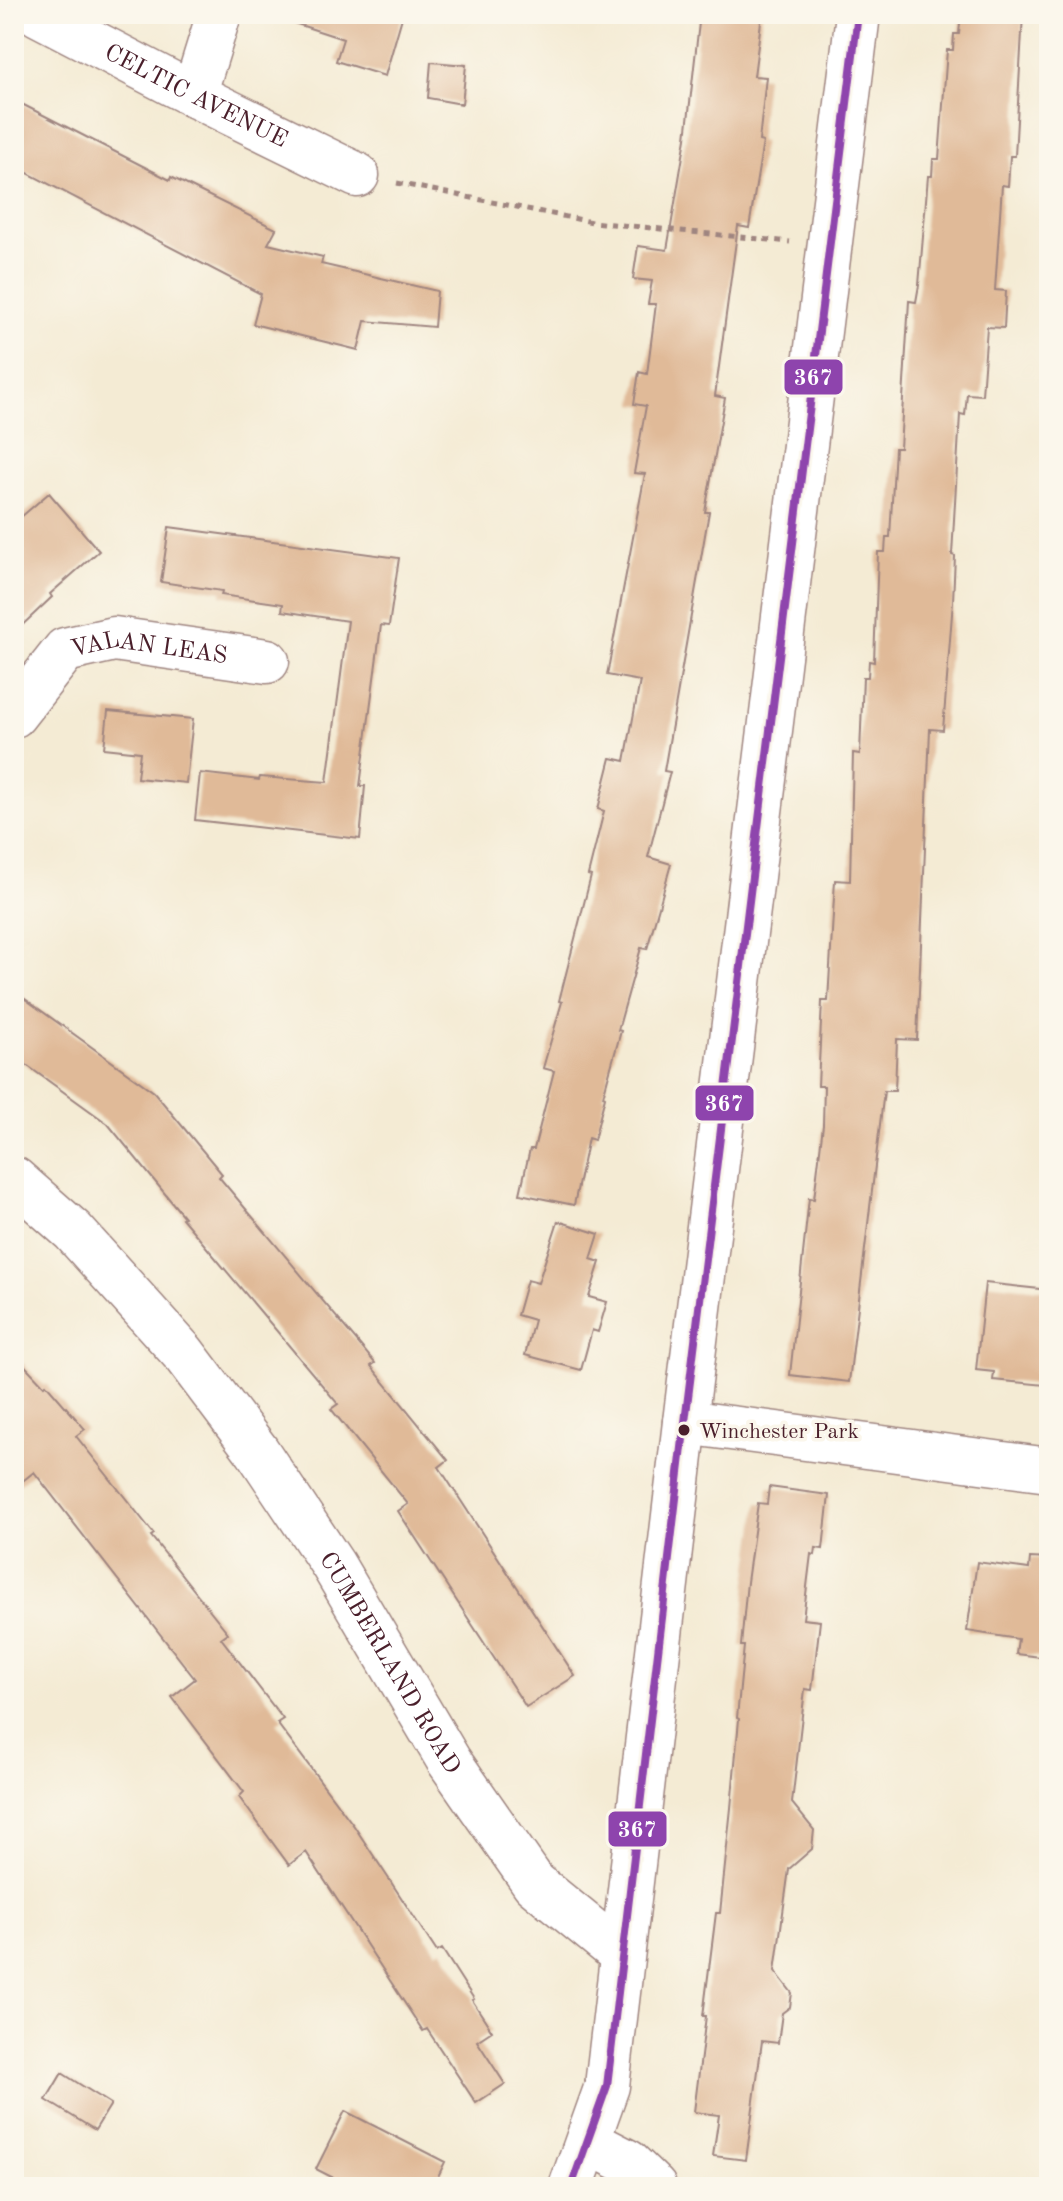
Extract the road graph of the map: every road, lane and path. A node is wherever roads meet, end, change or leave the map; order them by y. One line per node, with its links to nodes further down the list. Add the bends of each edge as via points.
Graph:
1 (38, 14): 4 (street, CELTIC AVENUE)
2 (219, 14): 4 (street)
3 (858, 14): 6 (street)
4 (194, 95): 5 (street, CELTIC AVENUE)
5 (357, 175): 6 (path, via 592,222)
6 (831, 246): 10 (street)
7 (267, 661): 8 (street, VALAN LEAS, via 114,639 65,650)
8 (14, 715)
9 (14, 1179): 12 (street, CUMBERLAND ROAD, via 73,1231 183,1353 333,1565 449,1761 534,1883)
10 (685, 1422): 11 (street); 12 (street)
11 (1049, 1470)
12 (621, 1954): 13 (street, via 607,2086)
13 (589, 2142): 14 (street); 15 (street, via 628,2162)
14 (571, 2187)
15 (654, 2187)

